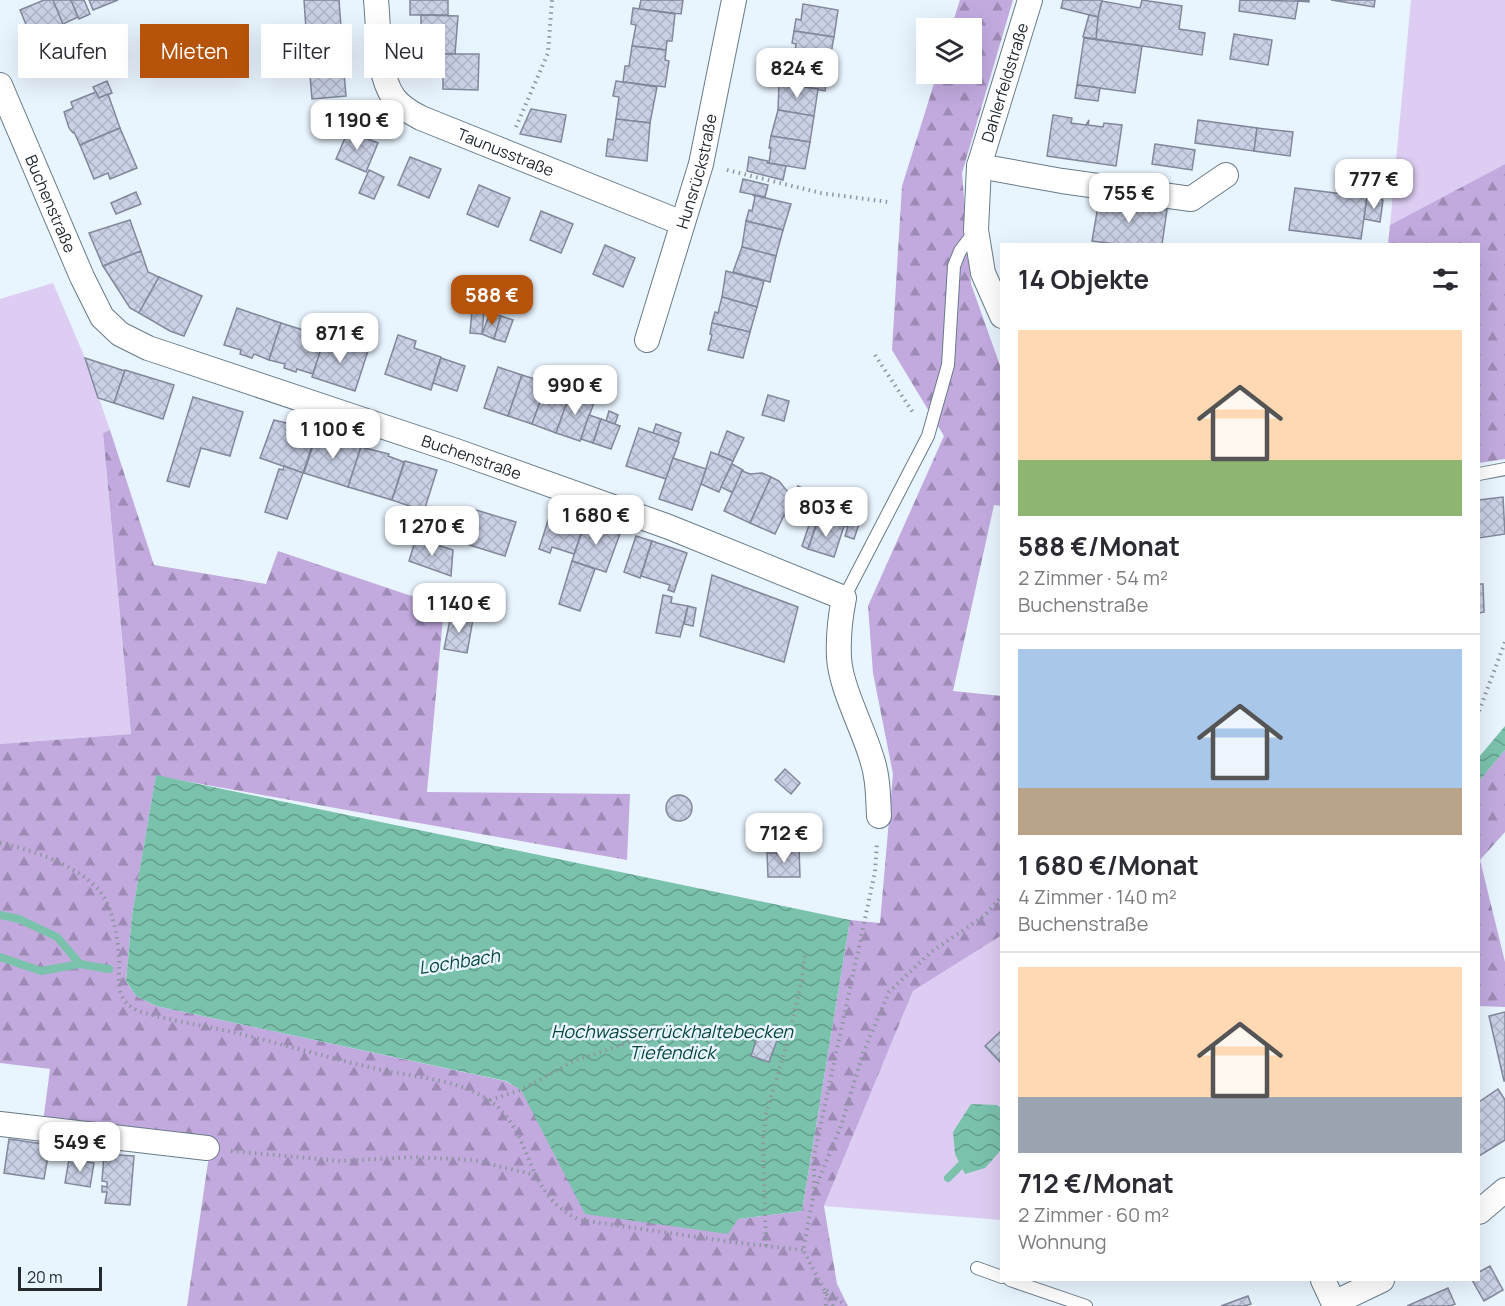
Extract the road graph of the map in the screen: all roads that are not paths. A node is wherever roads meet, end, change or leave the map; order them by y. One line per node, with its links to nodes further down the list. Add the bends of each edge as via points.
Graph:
1 (376, 0): 7 (street, Taunusstraße, via 383,70 388,87 406,110)
2 (734, 0): 7 (street, Hunsrückstraße, via 700,164)
3 (1030, 0): 5 (street, Dahlerfeldstraße)
4 (0, 85): 13 (street, Buchenstraße, via 93,299 106,322 126,338 669,527)
5 (979, 166): 6 (street, Dahlerfeldstraße, via 1191,199); 8 (street, Dahlerfeldstraße)
6 (1226, 175)
7 (682, 223): 10 (street, Hunsrückstraße)
8 (976, 230): 9 (street, Dahlerfeldstraße, via 983,273); 13 (lane, via 954,266 948,365 928,436)
9 (1000, 311)
10 (647, 340)
11 (1505, 469): 12 (lane)
12 (1480, 474)
13 (844, 597): 14 (street, via 839,660 872,757 878,781)
14 (879, 816)
15 (0, 1124): 16 (street)
16 (207, 1148)
17 (1505, 1190): 18 (street)
18 (1480, 1211)
19 (977, 1268): 20 (lane)
20 (1000, 1276)
21 (1013, 1281): 25 (lane)
22 (1323, 1281): 24 (street)
23 (1380, 1281): 24 (street)
24 (1335, 1305)
25 (1086, 1306)

